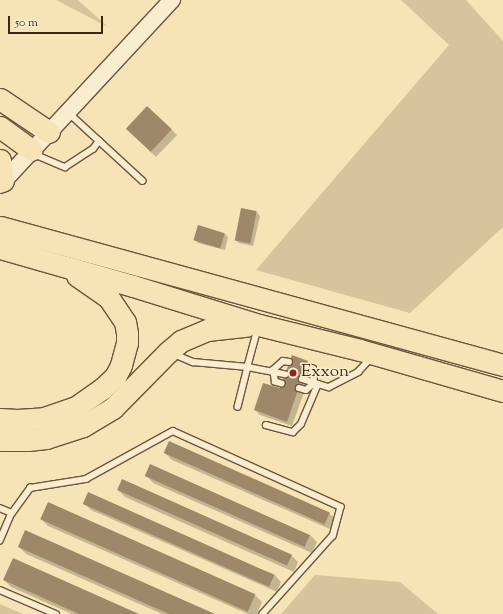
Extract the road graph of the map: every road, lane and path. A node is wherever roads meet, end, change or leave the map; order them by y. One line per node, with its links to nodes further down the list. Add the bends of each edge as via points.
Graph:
1 (172, 0): 3 (main road)
2 (0, 99): 5 (highway)
3 (68, 112): 5 (main road); 6 (lane)
4 (0, 127): 7 (highway)
5 (49, 132): 7 (main road)
6 (99, 141): 7 (lane, via 93,149 65,167); 9 (lane)
7 (31, 151): 10 (main road)
8 (0, 160): 10 (highway)
9 (143, 181)
10 (2, 183)
11 (0, 227): 18 (highway)
12 (0, 248): 13 (highway)
13 (63, 267): 14 (highway); 29 (highway, via 109,298 119,311 127,333 121,365 115,377 76,407 44,418)
14 (259, 325): 15 (highway, via 207,330 181,341); 16 (highway); 19 (lane)
15 (168, 352): 19 (lane, via 193,362); 31 (highway, via 112,408 83,426 46,438)
16 (375, 355): 24 (lane, via 358,372 329,387); 27 (highway)
17 (289, 362): 21 (lane, via 283,361)
18 (503, 365)
19 (248, 367): 21 (lane); 28 (lane)
20 (306, 367): 24 (lane, via 313,369)
21 (273, 370): 22 (lane); 25 (lane, via 275,382)
22 (285, 374)
23 (302, 379): 24 (lane)
24 (316, 383): 26 (lane, via 306,390); 30 (lane, via 301,424 293,432)
25 (282, 384)
26 (298, 388)
27 (503, 391)
28 (238, 407)
29 (0, 419)
30 (266, 425)
31 (0, 440)
32 (0, 508): 33 (lane)
33 (12, 513): 34 (lane); 37 (lane, via 30,488 86,479 173,432 341,507 333,536)
34 (0, 541)
35 (0, 590): 36 (lane)
36 (56, 614)
37 (264, 614)

